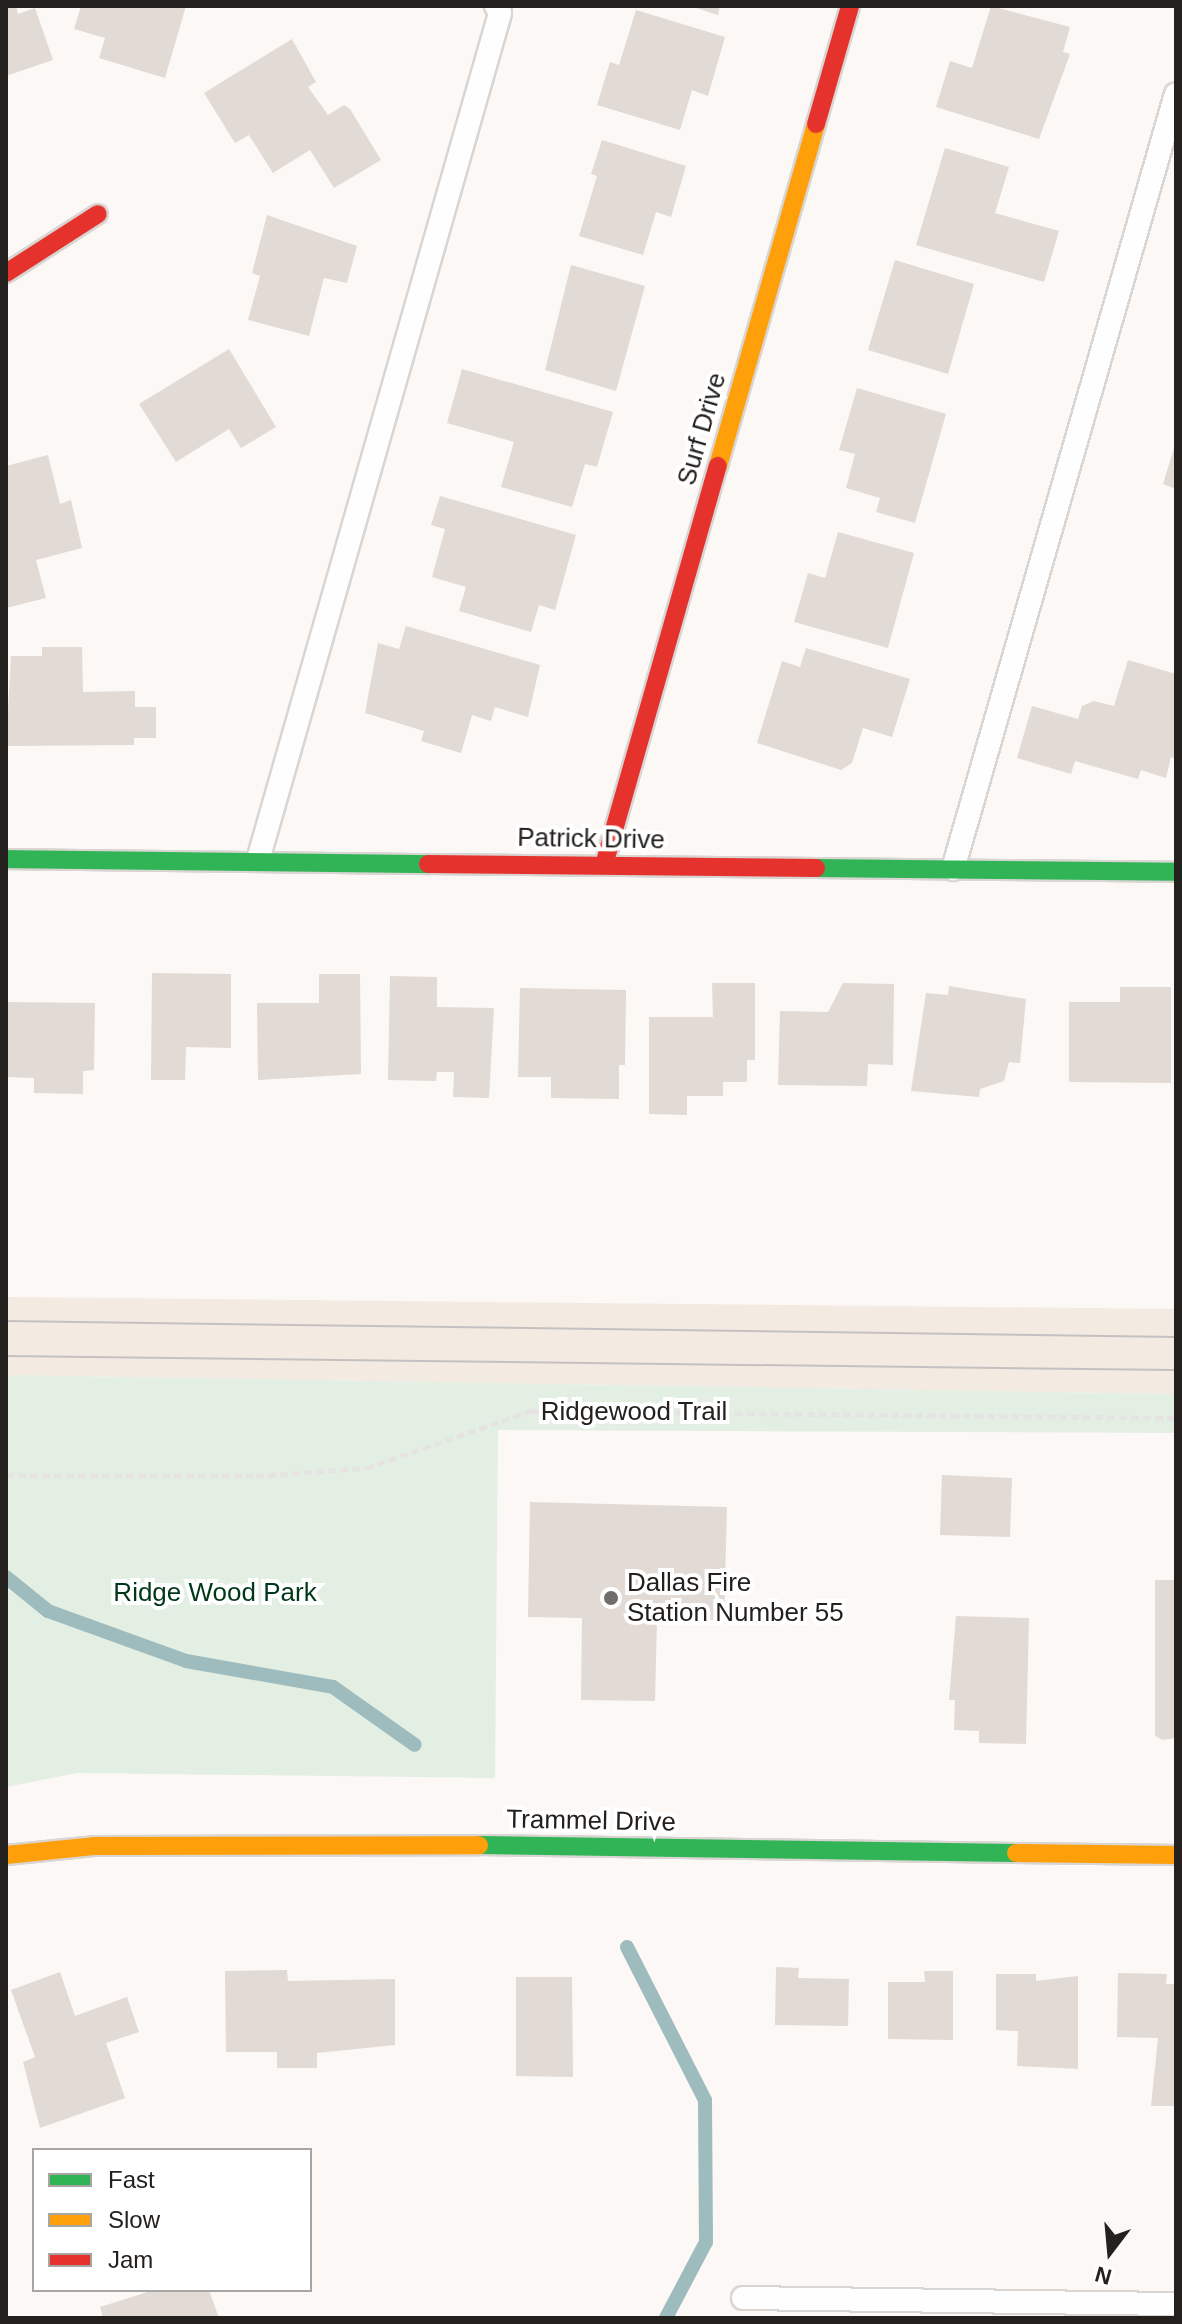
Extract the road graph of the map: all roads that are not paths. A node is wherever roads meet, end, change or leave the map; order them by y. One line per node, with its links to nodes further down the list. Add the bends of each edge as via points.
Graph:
1 (496, 6): 7 (lane, via 500,13)
2 (850, 6): 8 (street, Surf Drive)
3 (1176, 94): 9 (lane)
4 (98, 214): 5 (street)
5 (6, 273)
6 (6, 859): 7 (street, Patrick Drive)
7 (258, 860): 8 (street, Patrick Drive)
8 (604, 865): 9 (street, Patrick Drive)
9 (953, 869): 10 (street, Patrick Drive)
10 (1176, 872)
11 (6, 1855): 12 (street, Trammel Drive, via 94,1846 301,1843)
12 (1176, 1855)
13 (743, 2298): 14 (lane)
14 (1176, 2304)

